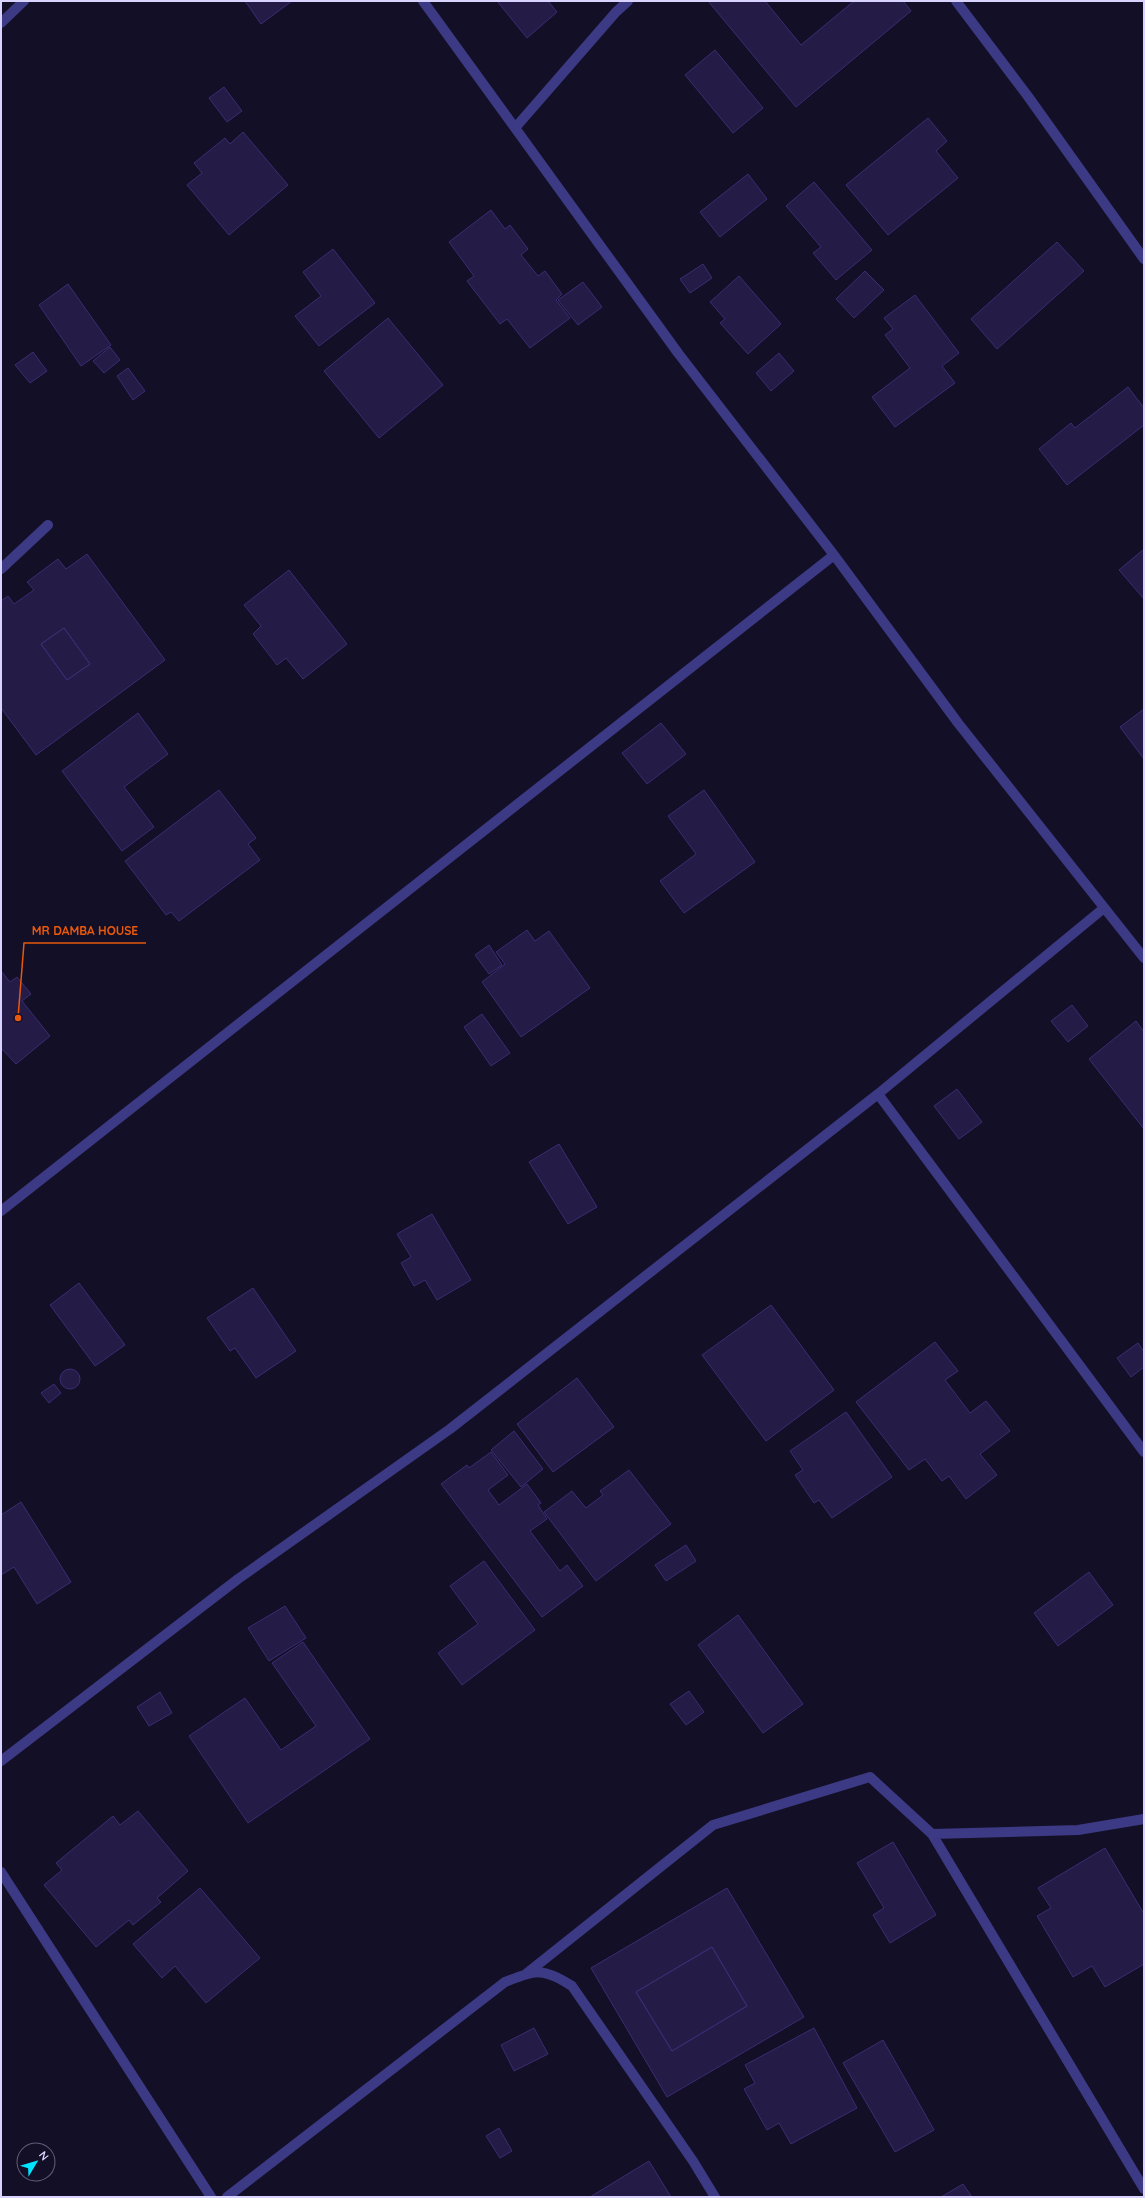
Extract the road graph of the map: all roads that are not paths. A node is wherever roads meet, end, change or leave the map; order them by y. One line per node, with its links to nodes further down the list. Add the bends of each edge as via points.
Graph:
1 (24, 1): 5 (street)
2 (423, 1): 6 (street)
3 (628, 1): 6 (street)
4 (956, 1): 7 (street, via 1027,95)
5 (1, 23)
6 (515, 128): 9 (street, via 678,353)
7 (1144, 259)
8 (48, 525): 10 (street)
9 (834, 554): 11 (street, via 958,723); 14 (street)
10 (1, 568)
11 (1104, 908): 12 (street); 13 (street)
12 (1144, 958)
13 (878, 1094): 15 (street); 16 (street, via 450,1430 238,1579)
14 (1, 1211)
15 (1144, 1452)
16 (1, 1761)
17 (1144, 1819): 18 (street, via 1078,1830)
18 (932, 1834): 20 (street, via 870,1777 713,1825); 21 (street)
19 (1, 1872): 22 (street)
20 (526, 1974): 23 (street, via 505,1982); 24 (street, via 543,1971 572,1986)
21 (1144, 2189)
22 (211, 2197)
23 (227, 2197)
24 (715, 2197)

